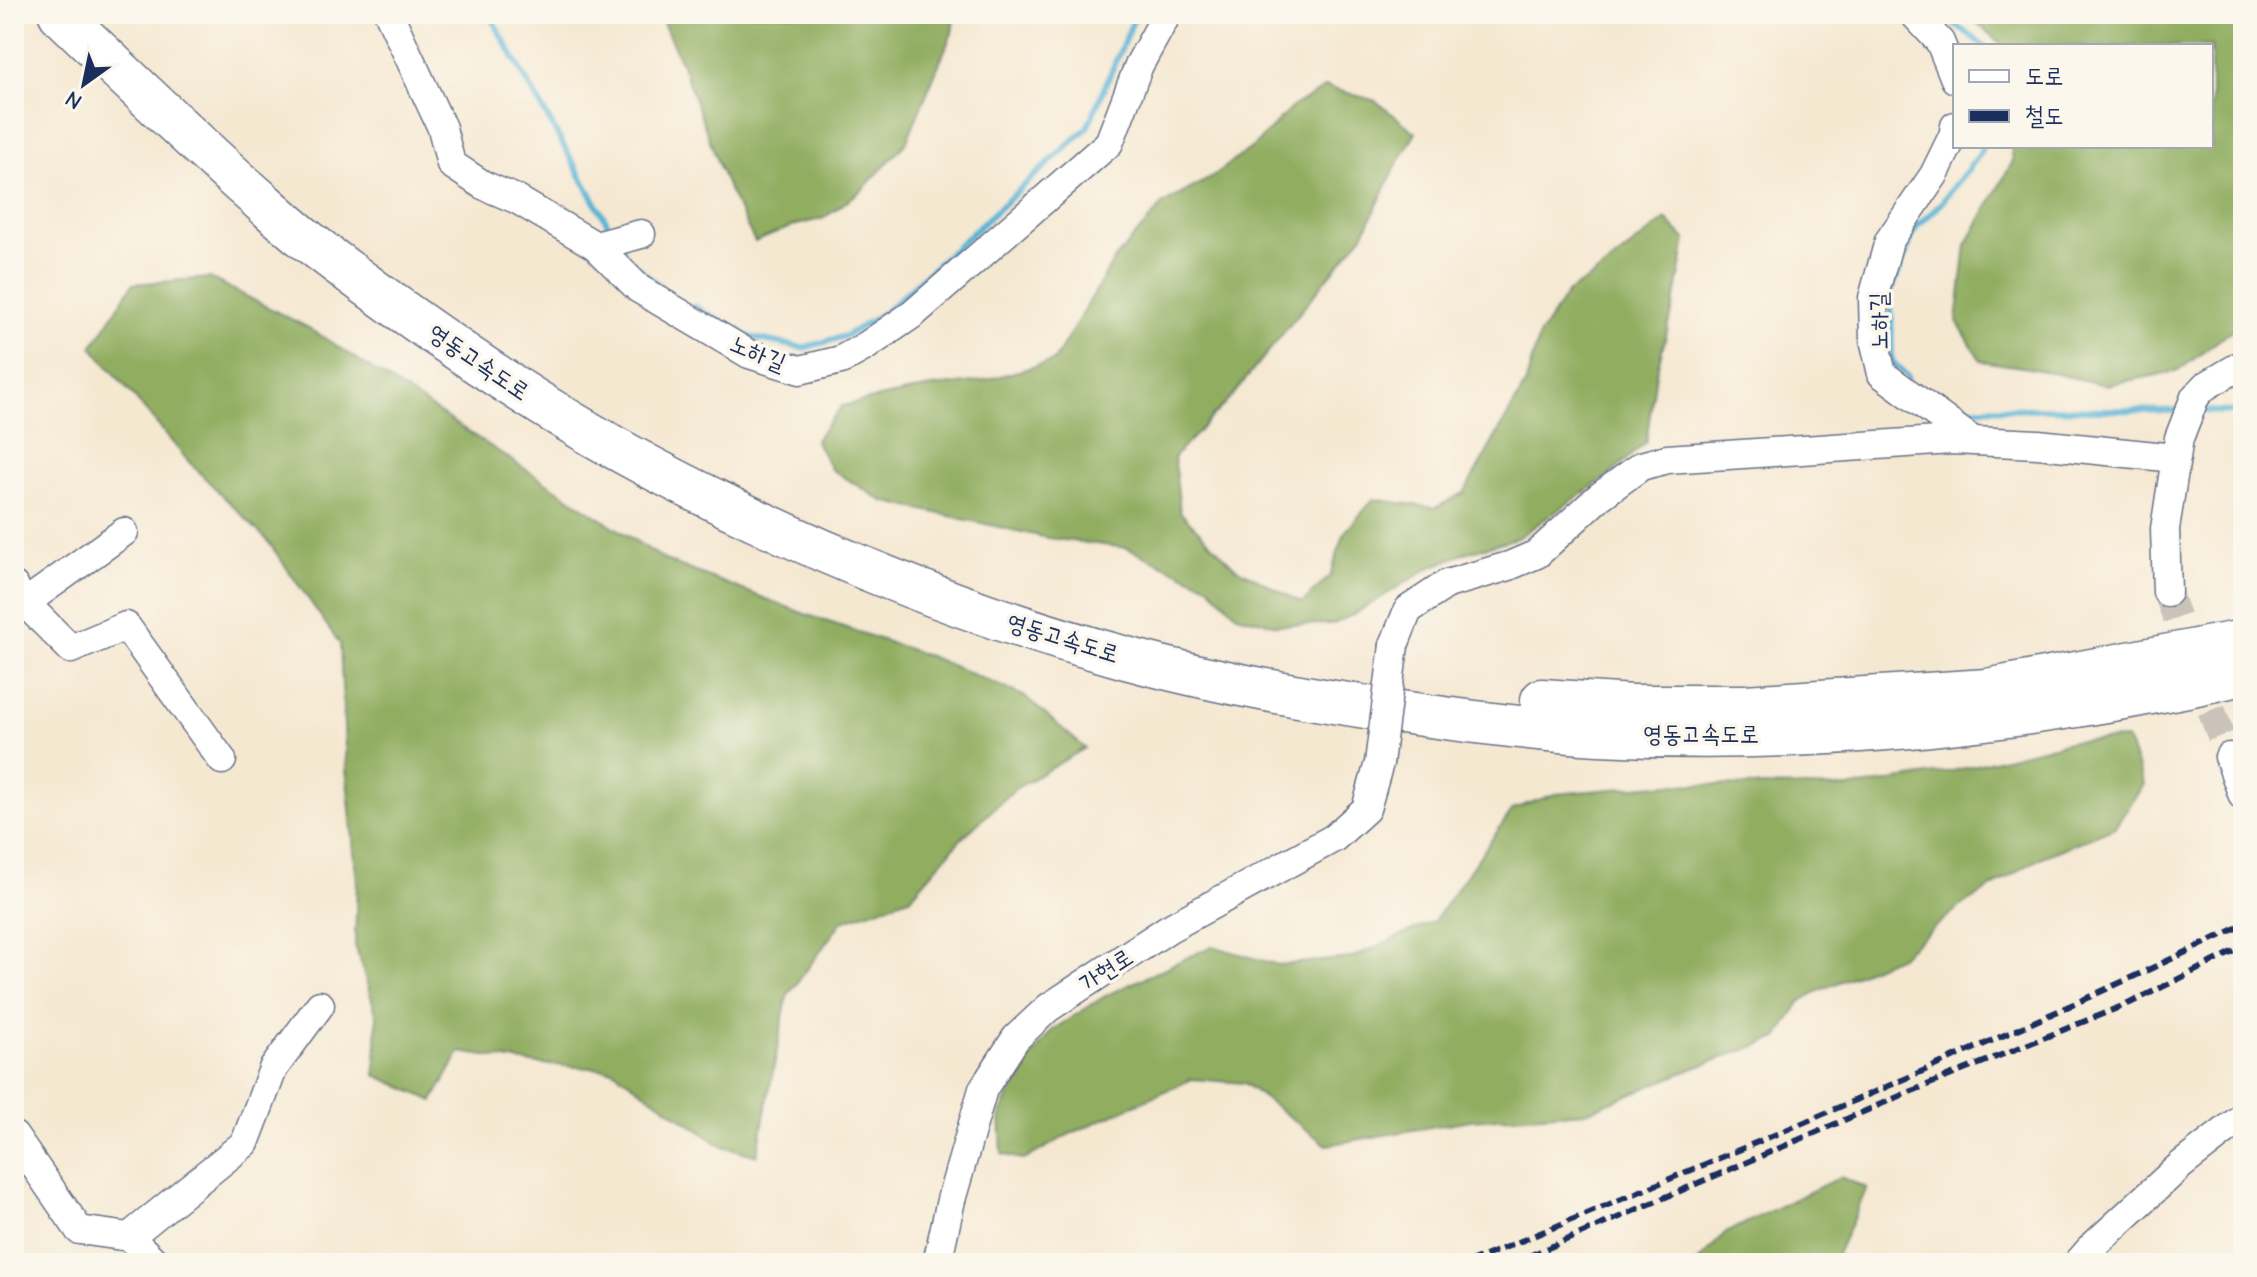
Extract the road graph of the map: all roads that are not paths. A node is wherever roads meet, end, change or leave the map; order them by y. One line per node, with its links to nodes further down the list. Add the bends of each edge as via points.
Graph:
1 (60, 14): 15 (highway, 영동고속도로, via 302,237 539,402 645,464 773,528 1007,622 1246,686 1469,722 1599,734 1756,736 1886,729 2005,716)
2 (93, 14): 14 (highway, 영동고속도로, via 304,204 500,347 709,470 892,553 1035,604 1229,655 1337,676 1442,691 1632,706 1745,706 1987,690)
3 (389, 14): 4 (street, 노하길, via 442,128 451,164 483,185 618,240 639,289 749,354 800,370 841,360 913,314 1109,143 1139,65)
4 (1167, 14)
5 (1914, 14): 6 (street, via 1940,42)
6 (1953, 74)
7 (1953, 136): 9 (street, 노하길, via 1934,175 1889,241 1873,298 1874,339 1882,374)
8 (2243, 364): 10 (street, via 2195,397)
9 (1973, 441): 10 (street, 가현로); 24 (street, 가현로, bridge, via 1667,459 1641,466 1537,554 1447,584 1408,610 1394,645 1379,763 1366,809 1334,838 1168,929 1048,1008 1016,1038 983,1089)
10 (2177, 448): 12 (street, via 2165,529)
11 (124, 532): 13 (street)
12 (2167, 592)
13 (18, 600): 17 (street, via 71,649 126,626)
14 (2243, 641)
15 (2243, 674)
16 (2229, 757): 18 (street)
17 (222, 760)
18 (2243, 796)
19 (320, 1005): 22 (street, via 273,1069 245,1143)
20 (2243, 1117): 25 (street, via 2181,1165)
21 (14, 1136): 22 (street, via 79,1230)
22 (129, 1237): 23 (street)
23 (156, 1263)
24 (937, 1263)
25 (2078, 1263)

